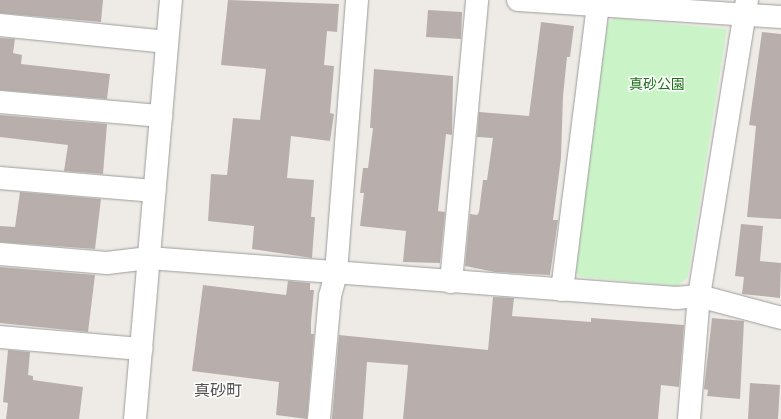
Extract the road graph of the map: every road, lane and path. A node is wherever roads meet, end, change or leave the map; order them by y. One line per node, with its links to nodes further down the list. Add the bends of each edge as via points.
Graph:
1 (171, 0): 10 (street)
2 (357, 0): 17 (street)
3 (477, 0): 18 (street)
4 (518, 0): 5 (street)
5 (570, 2): 6 (street)
6 (598, 4): 7 (street); 19 (street)
7 (747, 7): 8 (street); 20 (street)
8 (781, 17)
9 (0, 25): 10 (street)
10 (167, 42): 12 (street)
11 (0, 102): 12 (street)
12 (161, 116): 14 (street)
13 (0, 178): 14 (street)
14 (154, 191): 16 (street)
15 (0, 254): 16 (street, via 107,263)
16 (149, 258): 17 (street); 23 (street)
17 (336, 274): 18 (street); 25 (street, via 330,296)
18 (451, 282): 19 (street)
19 (562, 290): 20 (street, via 676,298)
20 (699, 296): 21 (street); 26 (street)
21 (781, 318)
22 (0, 337): 23 (street)
23 (141, 349): 24 (street)
24 (135, 419)
25 (319, 419)
26 (689, 419)

